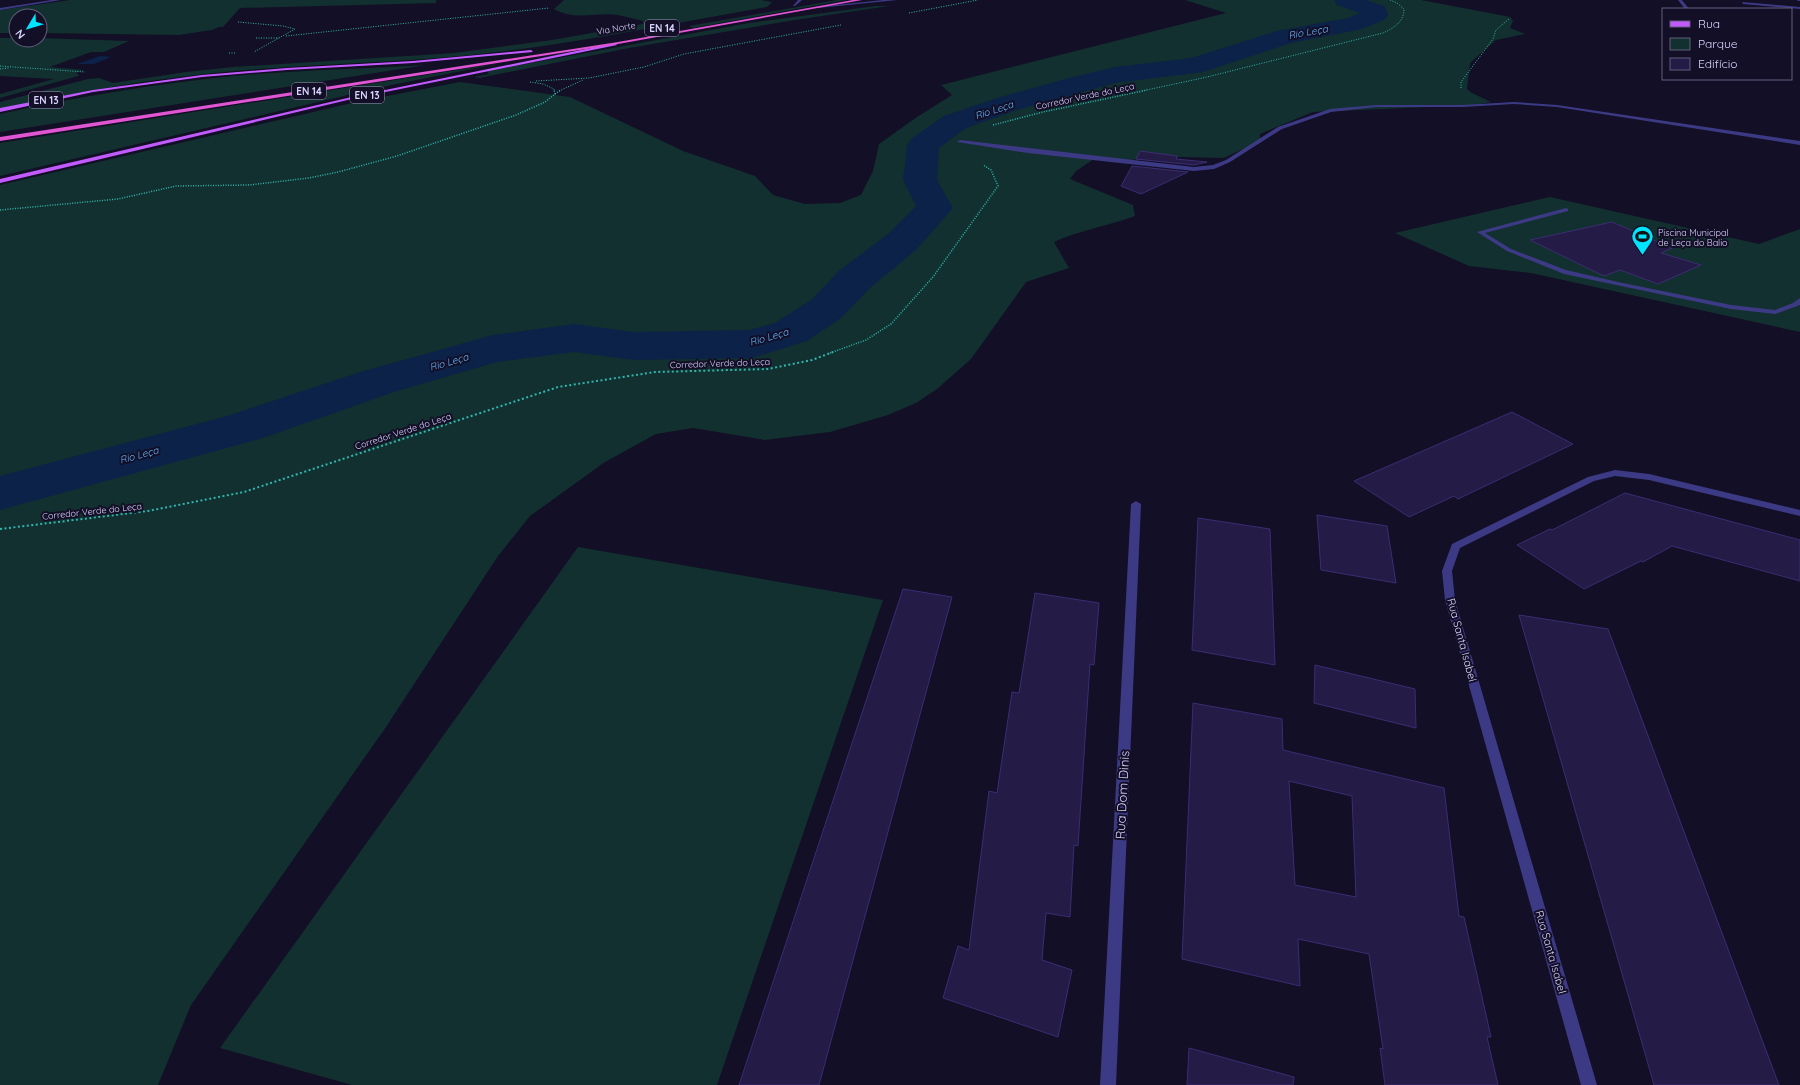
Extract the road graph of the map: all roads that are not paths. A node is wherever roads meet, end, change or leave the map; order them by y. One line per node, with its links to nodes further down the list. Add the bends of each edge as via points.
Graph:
1 (59, 0): 13 (street)
2 (800, 0): 8 (street)
3 (860, 0): 10 (highway, Via Norte / EN 14)
4 (895, 0): 10 (street)
5 (1680, 0): 11 (street)
6 (808, 3): 8 (highway)
7 (1743, 3): 12 (street)
8 (794, 5): 9 (highway)
9 (786, 6)
10 (818, 8): 14 (highway, Via Norte / EN 14)
11 (1688, 8)
12 (1800, 8)
13 (0, 9)
14 (618, 43): 19 (highway, EN 14); 22 (main road, EN 13, via 378,92)
15 (569, 45): 16 (highway, EN 14)
16 (531, 51): 17 (main road, EN 13, via 202,76 113,88); 18 (highway, EN 14)
17 (0, 110)
18 (0, 136)
19 (0, 139)
20 (960, 142): 21 (street, via 1194,169 1214,167 1280,128 1330,111 1376,106 1514,103 1557,106)
21 (1800, 143)
22 (0, 181)
23 (1566, 210): 24 (street, via 1480,232 1509,250 1564,272 1618,284 1732,307 1775,312 1796,305)
24 (1800, 300)
25 (1136, 504): 27 (street, Rua Dom Dinis)
26 (1800, 513): 28 (street, Rua Santa Isabel, via 1649,477 1615,473 1591,479 1456,546 1447,571 1450,600)
27 (1108, 1085)
28 (1589, 1085)

